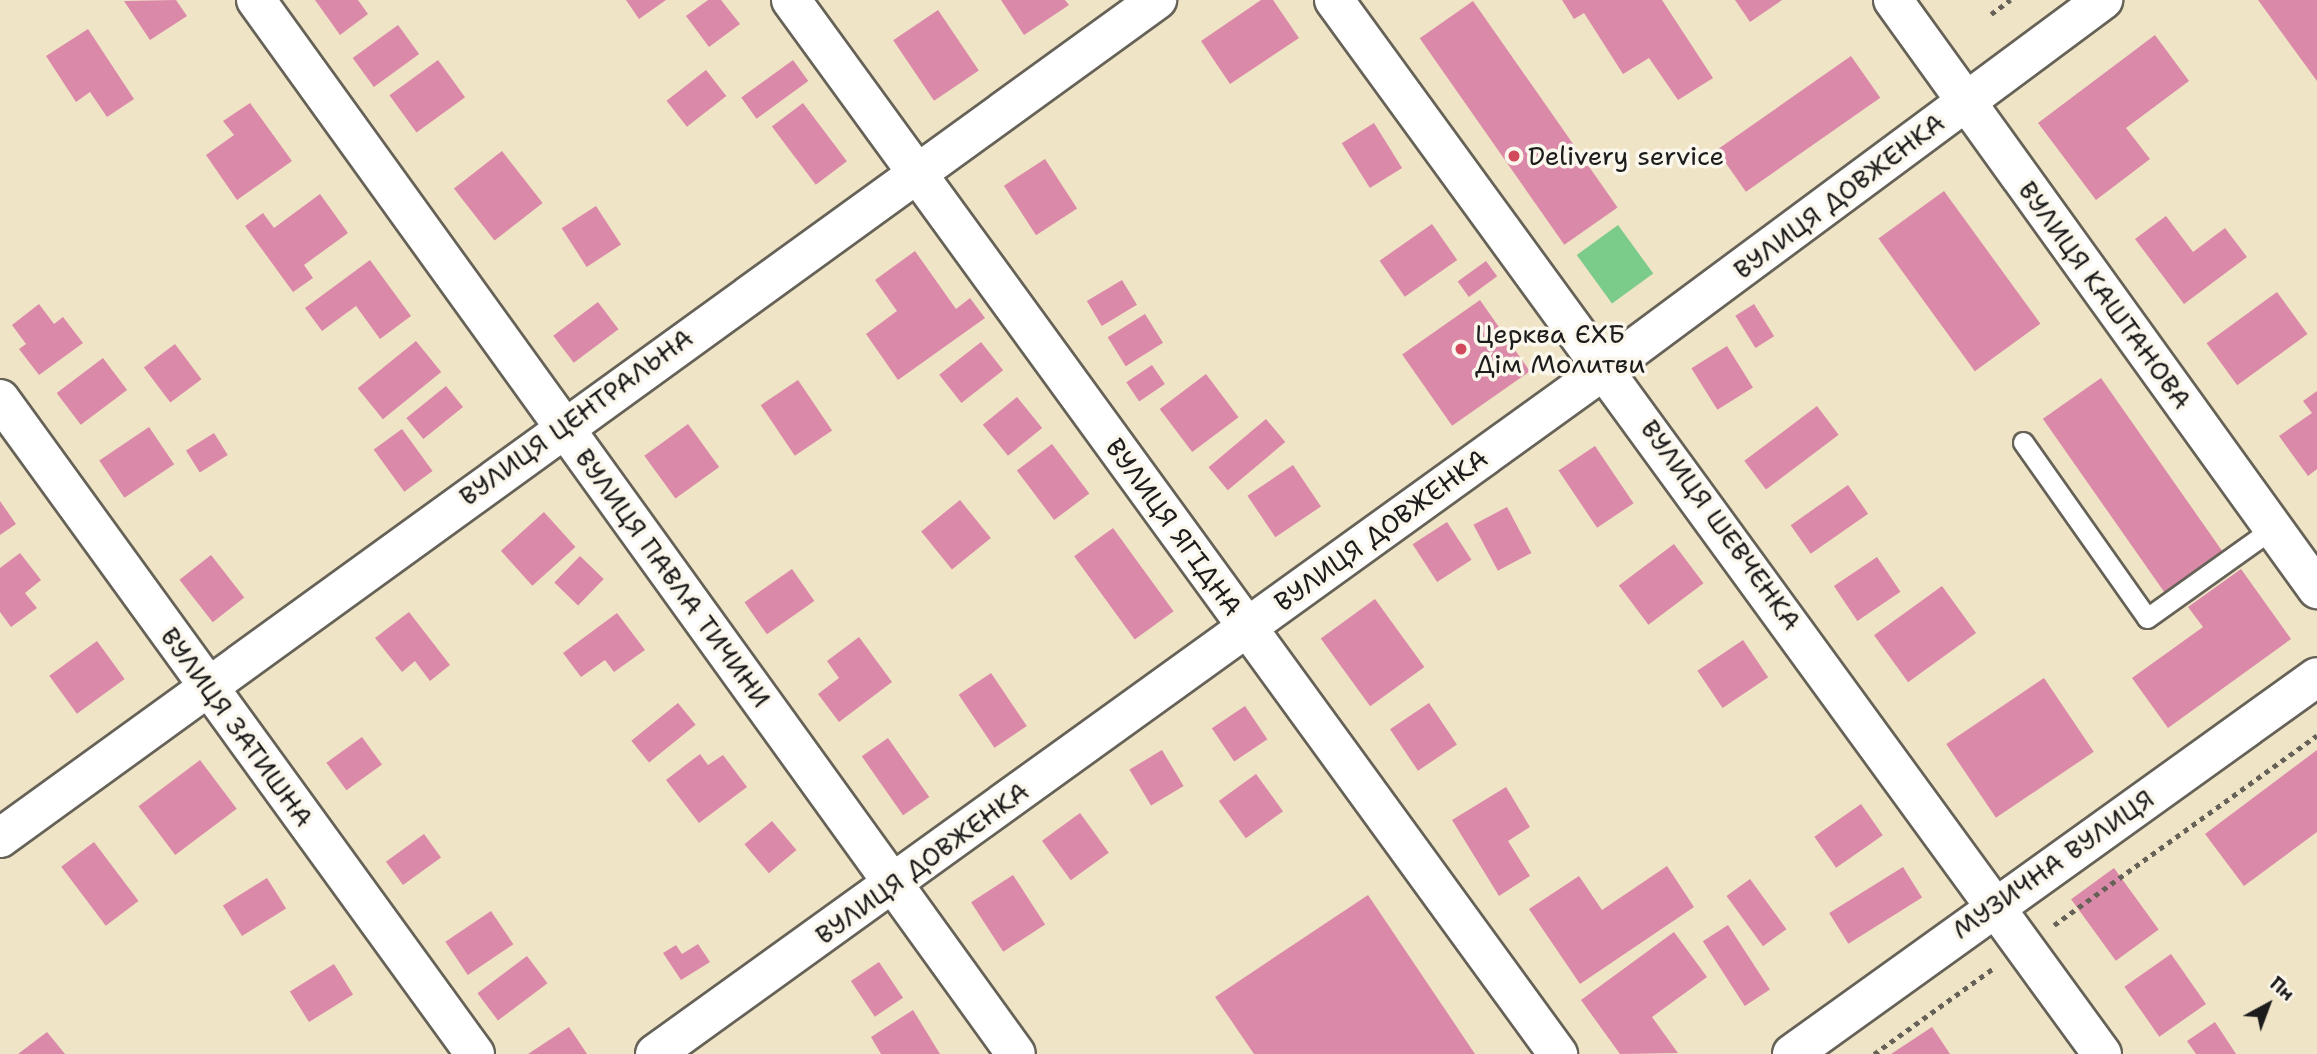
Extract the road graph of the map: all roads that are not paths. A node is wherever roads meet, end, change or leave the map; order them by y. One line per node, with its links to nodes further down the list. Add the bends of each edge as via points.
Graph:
1 (256, 0): 11 (street, ВУЛИЦЯ ПАВЛА ТИЧИНИ)
2 (791, 0): 8 (street, ВУЛИЦЯ ЯГІДНА)
3 (1157, 0): 8 (street, ВУЛИЦЯ ЦЕНТРАЛЬНА)
4 (1334, 0): 9 (street, ВУЛИЦЯ ШЕВЧЕНКА)
5 (1893, 0): 7 (street, ВУЛИЦЯ КАШТАНОВА)
6 (2103, 0): 7 (street, ВУЛИЦЯ ДОВЖЕНКА)
7 (1966, 102): 9 (street, ВУЛИЦЯ ДОВЖЕНКА); 13 (street, ВУЛИЦЯ КАШТАНОВА)
8 (917, 171): 11 (street, ВУЛИЦЯ ЦЕНТРАЛЬНА); 15 (street, ВУЛИЦЯ ЯГІДНА)
9 (1607, 368): 15 (street, ВУЛИЦЯ ДОВЖЕНКА); 20 (street, ВУЛИЦЯ ШЕВЧЕНКА)
10 (0, 399): 17 (street, ВУЛИЦЯ ЗАТИШНА)
11 (563, 425): 17 (street, ВУЛИЦЯ ЦЕНТРАЛЬНА); 19 (street, ВУЛИЦЯ ПАВЛА ТИЧИНИ)
12 (2022, 442): 13 (lane, via 2147,618)
13 (2273, 528): 14 (street, ВУЛИЦЯ КАШТАНОВА)
14 (2317, 589)
15 (1247, 627): 19 (street, ВУЛИЦЯ ДОВЖЕНКА); 24 (street, ВУЛИЦЯ ЯГІДНА)
16 (2317, 677): 20 (street, МУЗИЧНА ВУЛИЦЯ)
17 (208, 686): 18 (street, ВУЛИЦЯ ЦЕНТРАЛЬНА); 21 (street, ВУЛИЦЯ ЗАТИШНА)
18 (0, 838)
19 (893, 884): 22 (street, ВУЛИЦЯ ДОВЖЕНКА); 23 (street, ВУЛИЦЯ ПАВЛА ТИЧИНИ)
20 (1997, 903): 25 (street, МУЗИЧНА ВУЛИЦЯ); 26 (street, ВУЛИЦЯ ШЕВЧЕНКА)
21 (475, 1054)
22 (655, 1054)
23 (1016, 1054)
24 (1558, 1054)
25 (1792, 1054)
26 (2102, 1054)

